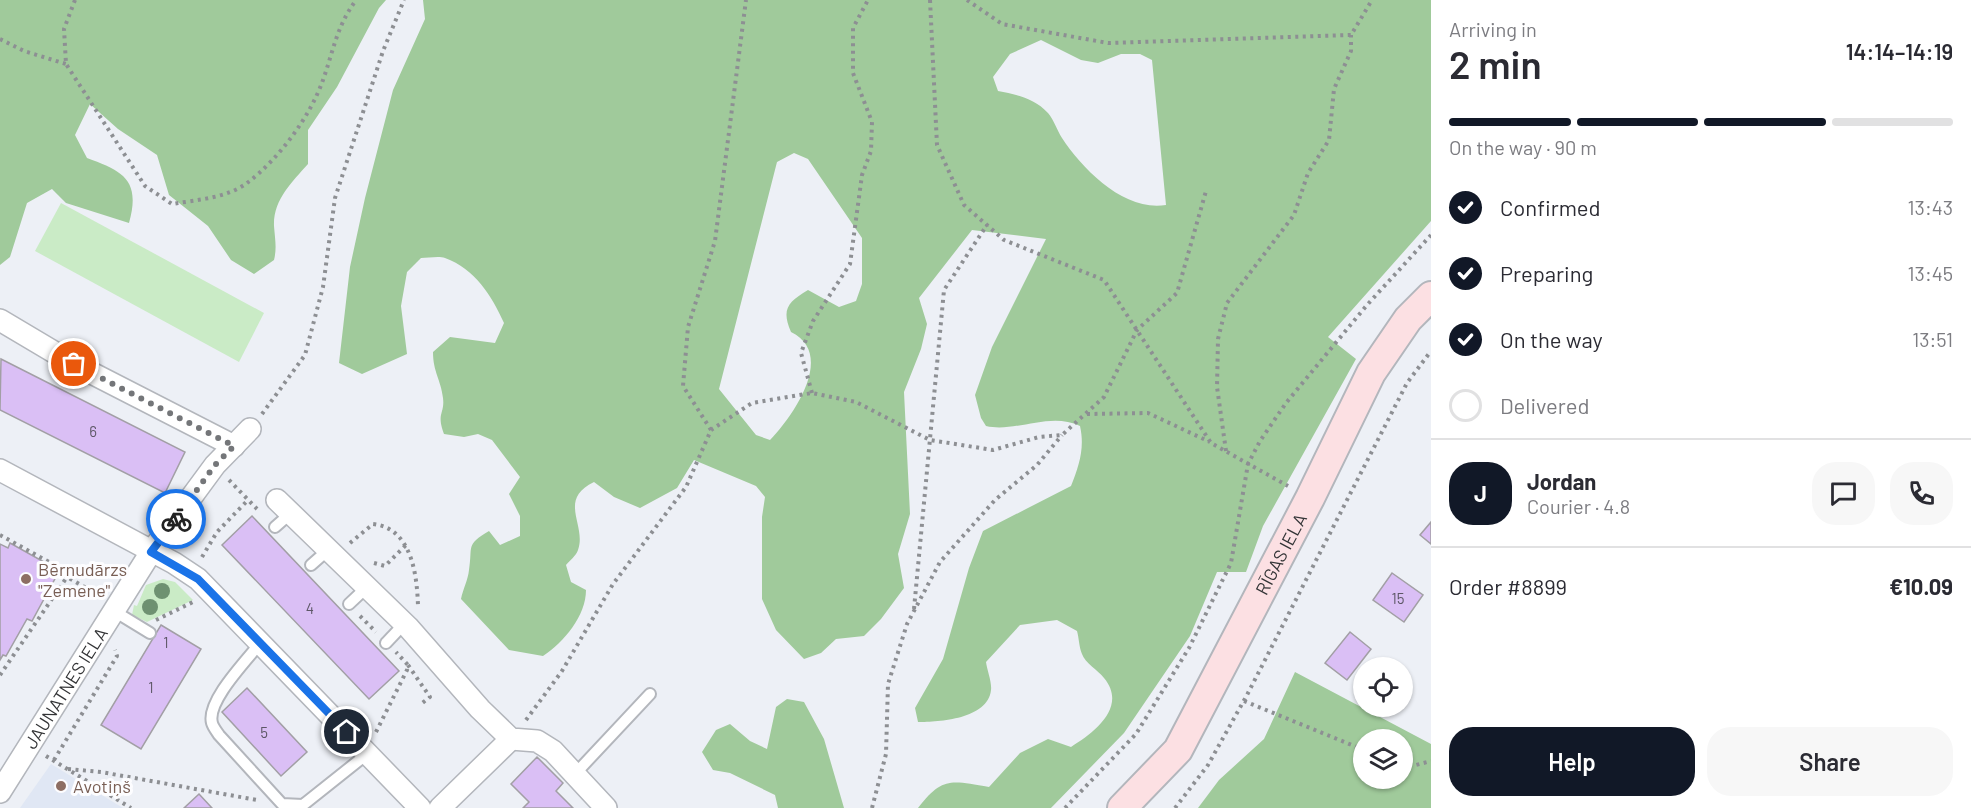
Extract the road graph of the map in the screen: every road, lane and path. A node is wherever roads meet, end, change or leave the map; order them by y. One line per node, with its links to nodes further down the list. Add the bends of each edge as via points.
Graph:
1 (75, 0): 11 (path, via 64,29)
2 (356, 0): 11 (path, via 341,21 322,83 290,140 246,184 208,198 172,204 145,186)
3 (404, 0): 21 (path, via 382,51 335,198 323,287 305,355)
4 (746, 0): 22 (path, via 715,241 688,327 683,386)
5 (868, 0): 19 (path, via 853,28 853,73 872,122 871,151 862,175 850,264 813,321 801,353)
6 (930, 0): 13 (path, via 937,146 964,205)
7 (967, 0): 9 (path, via 1002,24 1108,43)
8 (1372, 0): 9 (path)
9 (1351, 35): 27 (path, via 1351,51 1334,89 1329,140 1308,173 1294,215 1227,303 1218,339 1217,387)
10 (0, 39): 11 (path)
11 (66, 64)
12 (1206, 191): 17 (path, via 1177,293)
13 (987, 225): 17 (path, via 1004,240 1104,280); 24 (path, via 944,290)
14 (1431, 235): 28 (path, via 1286,403)
15 (1431, 296): 30 (main road, RĪGAS IELA, via 1408,319 1371,373)
16 (0, 320): 26 (street, via 74,364)
17 (1137, 330): 20 (path, via 1104,397); 25 (path)
18 (1431, 351): 57 (path, via 1407,383)
19 (812, 393): 22 (path, via 752,403); 24 (path, via 856,402)
20 (1086, 414): 23 (path); 25 (path, via 1148,413)
21 (250, 429): 26 (street, JAUNATNES IELA)
22 (711, 430): 60 (path, via 686,487 613,584 562,671)
23 (1062, 435): 24 (path, via 993,450); 48 (path, via 1037,465 995,500 940,562)
24 (930, 440): 48 (path)
25 (1211, 443): 27 (path)
26 (234, 446): 38 (street, JAUNATNES IELA, via 215,465)
27 (1226, 452): 28 (path)
28 (1248, 464): 30 (path); 75 (path, via 1231,563 1189,648 1136,734)
29 (0, 470): 38 (street)
30 (1310, 498): 76 (main road, RĪGAS IELA, via 1178,750)
31 (248, 500): 41 (path, via 217,532)
32 (284, 507): 33 (lane); 39 (street)
33 (275, 527)
34 (0, 535): 43 (path)
35 (355, 538): 36 (path, via 373,524 386,525); 37 (path); 39 (path)
36 (406, 545): 40 (path, via 385,566); 49 (path, via 418,594 418,613)
37 (358, 546)
38 (151, 552): 47 (street, JAUNATNES IELA); 52 (street, via 198,579)
39 (332, 554): 42 (lane); 44 (street)
40 (369, 561)
41 (196, 565)
42 (311, 565)
43 (68, 577): 47 (path); 55 (path)
44 (367, 587): 46 (lane); 49 (street)
45 (190, 594): 50 (path, via 196,601 147,624)
46 (349, 604)
47 (110, 605): 50 (lane); 59 (street, JAUNATNES IELA, via 72,691)
48 (914, 611): 74 (path, via 888,684 886,753)
49 (406, 625): 53 (lane); 60 (street, via 480,710)
50 (147, 631)
51 (111, 641): 63 (path, via 117,656)
52 (261, 642): 62 (street); 69 (lane, via 217,698 212,723)
53 (386, 643)
54 (408, 665): 58 (path, via 430,698)
55 (0, 675)
56 (650, 694): 67 (lane)
57 (1244, 701): 61 (path); 77 (path, via 1208,765)
58 (421, 704)
59 (34, 739): 63 (path, via 42,754); 68 (street, JAUNATNES IELA)
60 (511, 739): 67 (street, via 537,741); 72 (street)
61 (1353, 746)
62 (367, 753): 69 (lane, via 303,805); 71 (street)
63 (54, 760): 66 (path)
64 (1431, 761): 65 (path)
65 (1413, 764)
66 (68, 769): 69 (path); 70 (path)
67 (575, 774): 73 (street)
68 (0, 792)
69 (282, 804)
70 (131, 808)
71 (420, 808)
72 (440, 808)
73 (606, 808)
74 (872, 808)
75 (1065, 808)
76 (1122, 808)
77 (1175, 808)

